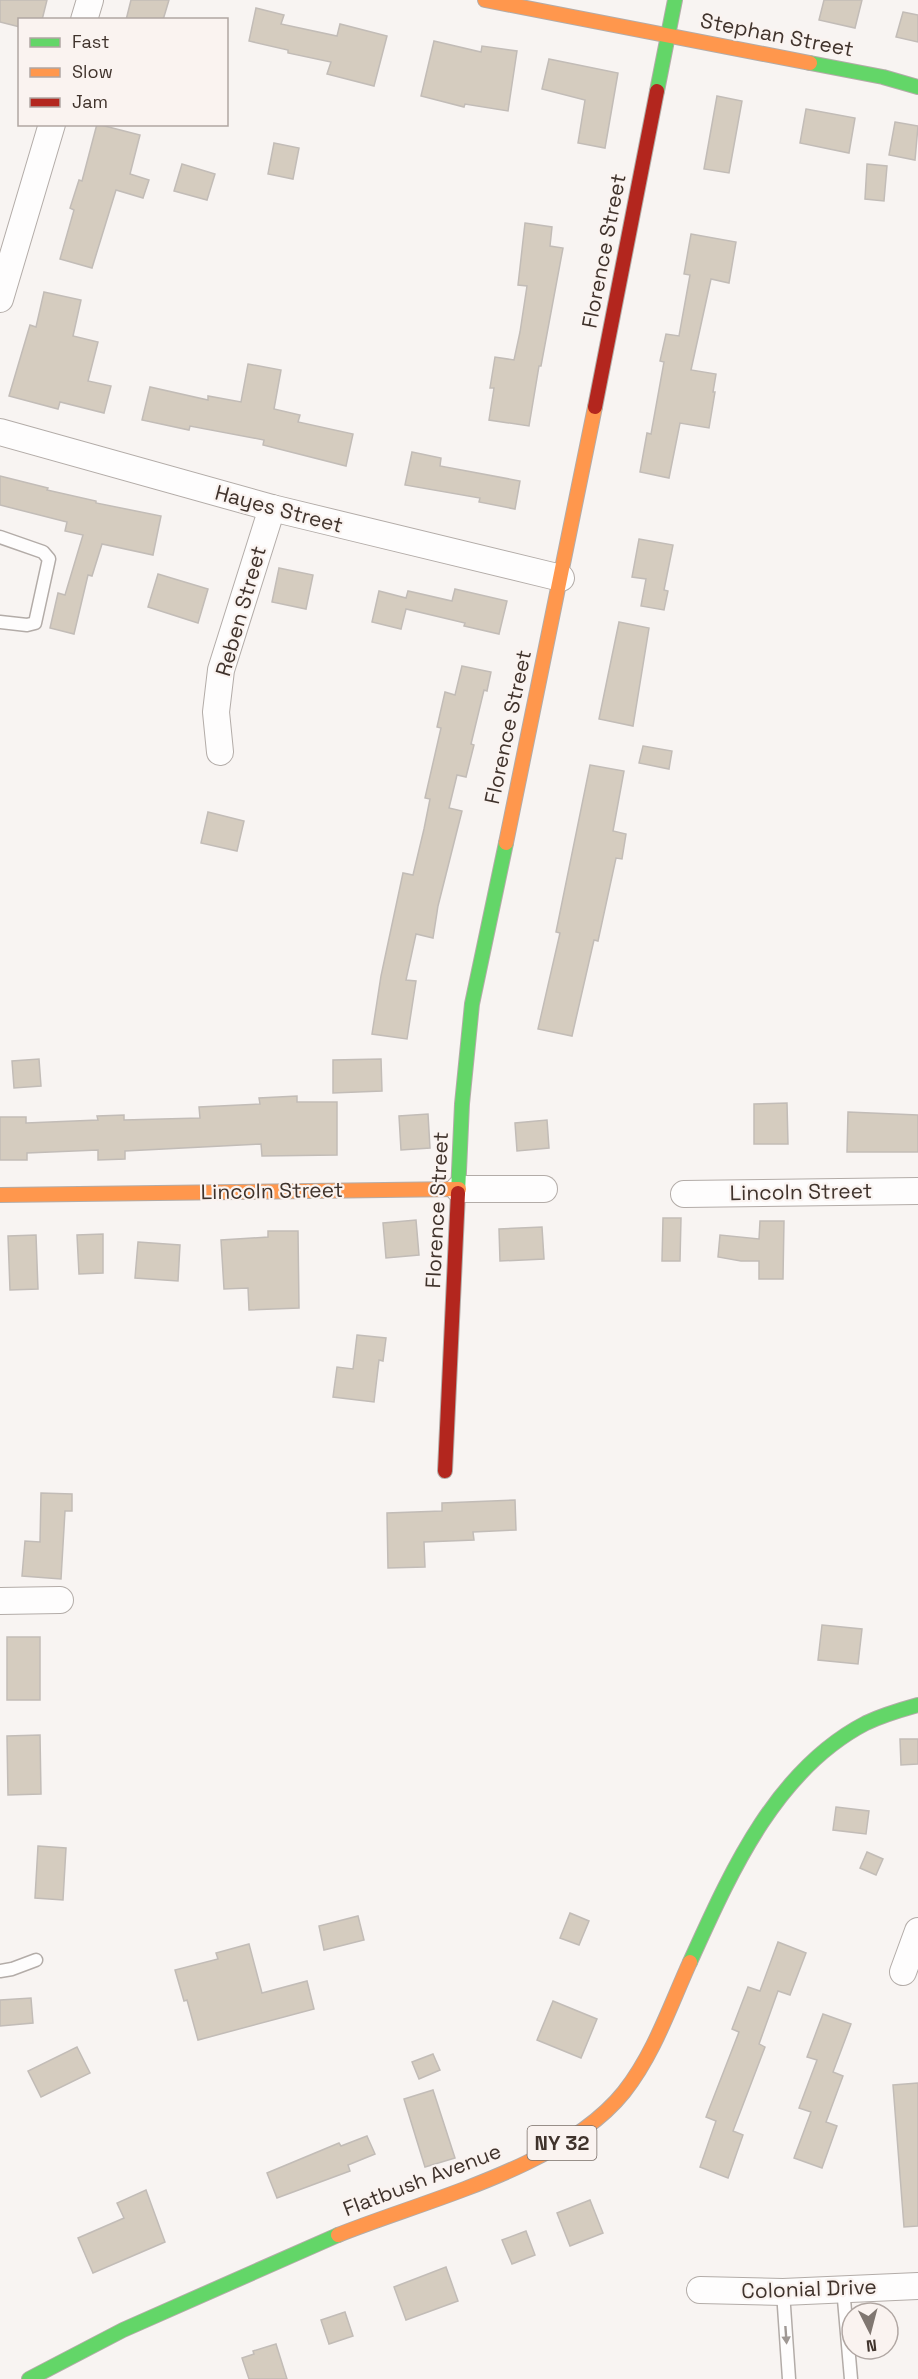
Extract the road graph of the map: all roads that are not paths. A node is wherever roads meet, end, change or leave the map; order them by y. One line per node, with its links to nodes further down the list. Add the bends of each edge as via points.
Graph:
1 (90, 0): 4 (street)
2 (485, 0): 5 (street, Stephan Street)
3 (675, 0): 5 (street, Florence Street)
4 (85, 18)
5 (668, 36): 6 (street, Stephan Street); 12 (street, Florence Street)
6 (918, 87)
7 (51, 126): 8 (street)
8 (0, 299)
9 (0, 432): 10 (street, Hayes Street)
10 (272, 508): 12 (street, Hayes Street); 14 (street, Reben Street, via 221,670 216,712)
11 (0, 537): 13 (lane, via 43,552 49,559 35,623)
12 (561, 578): 15 (street, Florence Street, via 472,1004)
13 (0, 622)
14 (220, 752)
15 (459, 1189): 16 (street, Lincoln Street); 19 (street, Lincoln Street); 20 (street, Florence Street)
16 (543, 1189)
17 (918, 1191): 18 (street, Lincoln Street)
18 (684, 1194)
19 (0, 1195)
20 (445, 1471)
21 (60, 1600): 22 (street)
22 (0, 1601)
23 (918, 1705): 32 (street, Flatbush Avenue / NY 32, via 859,1727 830,1748 774,1806 731,1876 635,2076 593,2122 566,2141 498,2174 239,2277)
24 (918, 1931): 27 (street)
25 (36, 1960): 26 (lane)
26 (0, 1971)
27 (903, 1972)
28 (918, 2286): 29 (street, Colonial Drive)
29 (843, 2288): 31 (street, Colonial Drive); 34 (lane)
30 (700, 2290): 31 (street, Colonial Drive)
31 (783, 2292): 33 (lane, one-way to 33)
32 (29, 2379)
33 (789, 2379)
34 (851, 2379)

